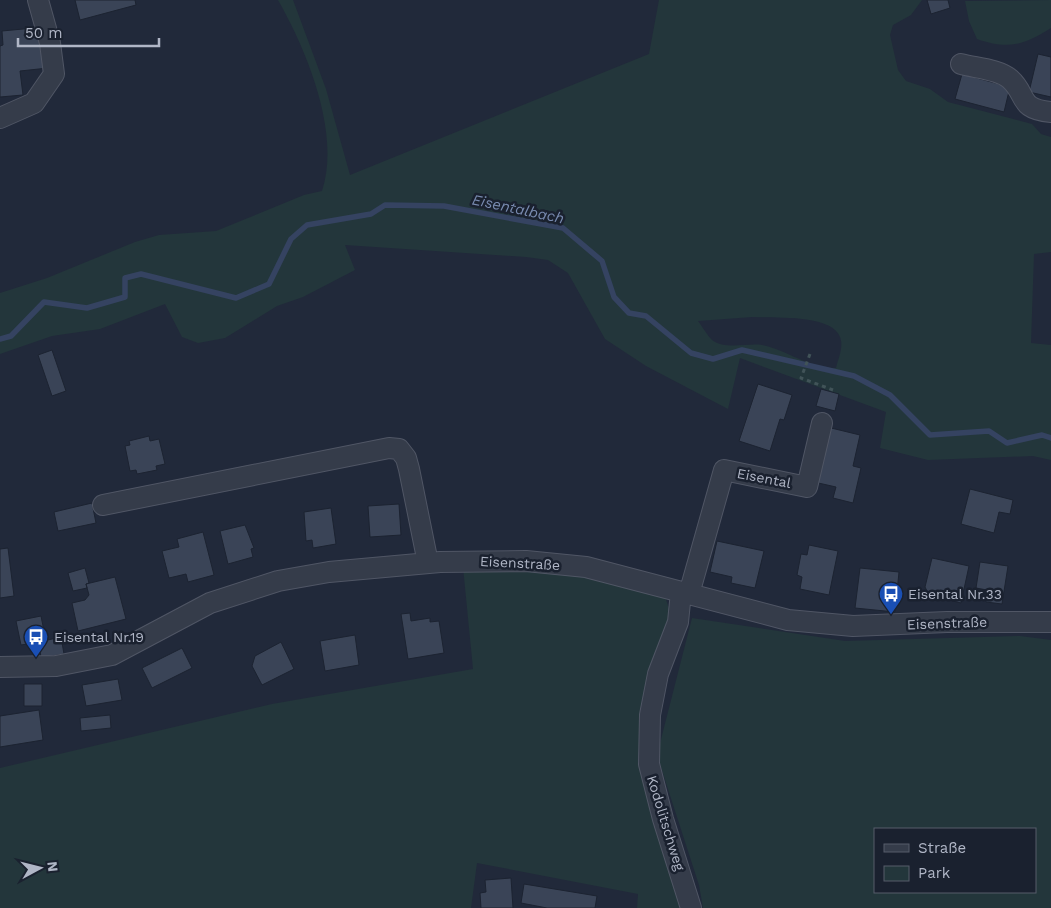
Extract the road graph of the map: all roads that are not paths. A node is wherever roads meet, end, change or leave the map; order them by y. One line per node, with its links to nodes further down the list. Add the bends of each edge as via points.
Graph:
1 (38, 0): 4 (street, via 50,43 54,74 34,103)
2 (961, 64): 3 (street, via 1006,77 1026,104 1036,110)
3 (1051, 112)
4 (0, 118)
5 (822, 423): 8 (street, Eisental, via 807,487 724,470)
6 (103, 506): 7 (street, via 389,448 399,449 409,469)
7 (428, 563): 8 (street, Eisenstraße, via 492,560 552,563 618,574); 10 (street, Eisenstraße, via 329,572 278,581 210,603 112,655 56,666)
8 (685, 593): 9 (street, Eisenstraße, via 788,620 816,624); 11 (street, Kodolitschweg, via 678,622 658,674 650,715 649,764)
9 (1051, 622)
10 (0, 667)
11 (691, 908)

